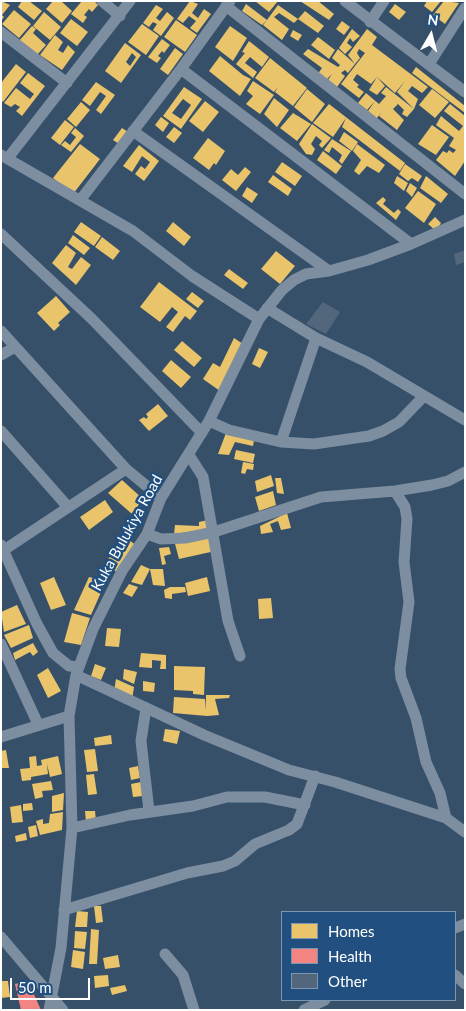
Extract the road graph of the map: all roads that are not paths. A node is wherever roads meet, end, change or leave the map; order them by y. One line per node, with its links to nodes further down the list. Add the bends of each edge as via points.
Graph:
1 (102, 1): 7 (street)
2 (130, 1): 7 (street)
3 (345, 1): 8 (street)
4 (384, 1): 8 (street)
5 (228, 4): 11 (street); 16 (street)
6 (465, 8): 10 (street)
7 (120, 16): 12 (street)
8 (370, 22): 10 (street)
9 (1, 32): 12 (street)
10 (428, 64): 13 (street)
11 (181, 69): 14 (street); 20 (street)
12 (67, 83): 15 (street)
13 (465, 92)
14 (133, 131): 17 (street); 21 (street)
15 (4, 156): 17 (street)
16 (465, 194)
17 (81, 199): 23 (street)
18 (465, 220): 20 (street, Kuka Bulukiya Road)
19 (1, 234): 32 (street, via 92,319)
20 (411, 244): 21 (street, Kuka Bulukiya Road)
21 (329, 271): 22 (street, Kuka Bulukiya Road, via 306,274 294,280)
22 (267, 308): 23 (street, Kuka Bulukiya Road); 25 (street)
23 (260, 319): 30 (street, Kuka Bulukiya Road)
24 (1, 331): 26 (street)
25 (316, 338): 28 (street, via 367,362); 33 (street)
26 (15, 347): 27 (street); 35 (street)
27 (1, 355)
28 (424, 396): 29 (street); 33 (street, via 399,422 369,436 314,444)
29 (465, 420)
30 (209, 421): 32 (street, Kuka Bulukiya Road); 33 (street, via 229,430)
31 (1, 432): 39 (street)
32 (202, 433): 34 (street, Kuka Bulukiya Road)
33 (281, 442)
34 (189, 455): 38 (street, Kuka Bulukiya Road); 40 (street, via 203,477)
35 (126, 468): 38 (street); 39 (street)
36 (465, 472): 37 (street, via 448,481)
37 (395, 491): 40 (street, via 322,498); 53 (street, via 407,519 404,562 409,602 401,678)
38 (161, 498): 41 (street, Kuka Bulukiya Road)
39 (68, 507): 42 (street)
40 (214, 532): 41 (street, via 161,540); 44 (street, via 228,621)
41 (147, 534): 45 (street, Kuka Bulukiya Road, via 122,571 93,629)
42 (2, 547): 45 (street, via 53,653)
43 (1, 644): 48 (street)
44 (240, 656)
45 (77, 671): 46 (street); 47 (street, Kuka Bulukiya Road)
46 (146, 708): 50 (street, via 289,770); 52 (street, via 141,741)
47 (69, 716): 48 (street); 54 (street, Kuka Bulukiya Road)
48 (38, 724): 49 (street)
49 (1, 737)
50 (315, 776): 51 (street); 53 (street)
51 (305, 805): 52 (street, via 265,797 227,797 193,806); 56 (street, via 297,824 255,844 235,861)
52 (149, 811): 54 (street)
53 (446, 818): 55 (street)
54 (72, 828): 56 (street, Kuka Bulukiya Road)
55 (465, 832)
56 (64, 910): 62 (street, Kuka Bulukiya Road)
57 (2, 938): 62 (street)
58 (165, 954): 64 (street, via 183,975)
59 (456, 975): 60 (street)
60 (465, 984)
61 (323, 1001): 65 (street)
62 (51, 1004): 63 (street)
63 (63, 1010)
64 (194, 1010)
65 (304, 1010)

